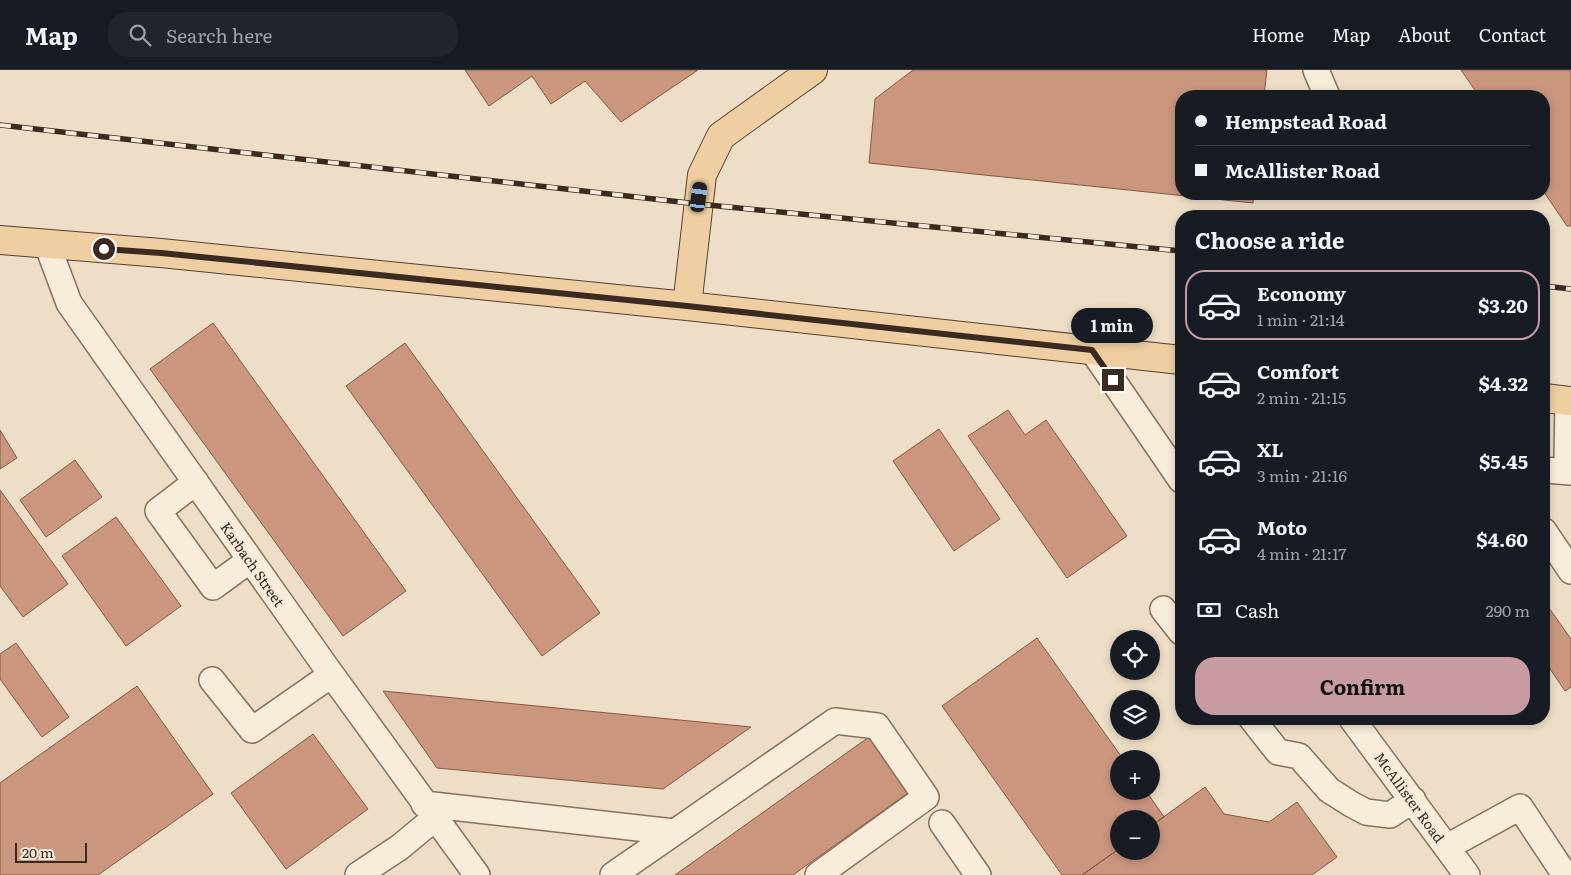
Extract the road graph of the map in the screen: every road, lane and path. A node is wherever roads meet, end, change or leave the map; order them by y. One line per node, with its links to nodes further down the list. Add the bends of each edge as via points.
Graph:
1 (813, 70): 6 (main road, via 721,136 702,175)
2 (1316, 70): 3 (street)
3 (1324, 90)
4 (0, 240): 5 (main road)
5 (47, 244): 6 (main road); 14 (street, Karbach Street, via 69,303)
6 (687, 306): 7 (main road)
7 (1092, 350): 8 (main road); 12 (street)
8 (1175, 359)
9 (1561, 400): 10 (street, via 1567,457)
10 (1571, 463)
11 (1550, 470): 13 (street)
12 (1175, 471)
13 (1571, 472)
14 (196, 482): 16 (street, Karbach Street); 16 (street, via 158,511 213,587)
15 (1550, 540): 17 (street)
16 (250, 560): 20 (street, Karbach Street)
17 (1571, 571)
18 (1163, 609): 19 (street)
19 (1175, 624)
20 (331, 675): 21 (street, via 252,730); 25 (street, Karbach Street)
21 (212, 680)
22 (1257, 725): 24 (street, via 1278,752 1299,756 1328,790 1366,812 1390,815)
23 (1356, 725): 24 (street, McAllister Road)
24 (1412, 800): 28 (street, McAllister Road)
25 (430, 811): 27 (street); 29 (street, via 400,846); 30 (street, Karbach Street)
26 (942, 823): 33 (street)
27 (674, 832): 31 (street); 32 (street, via 835,721 877,726 926,798)
28 (1447, 847): 34 (street, McAllister Road); 35 (street, via 1520,807)
29 (358, 875)
30 (477, 875)
31 (613, 875)
32 (818, 875)
33 (978, 875)
34 (1467, 875)
35 (1565, 875)

